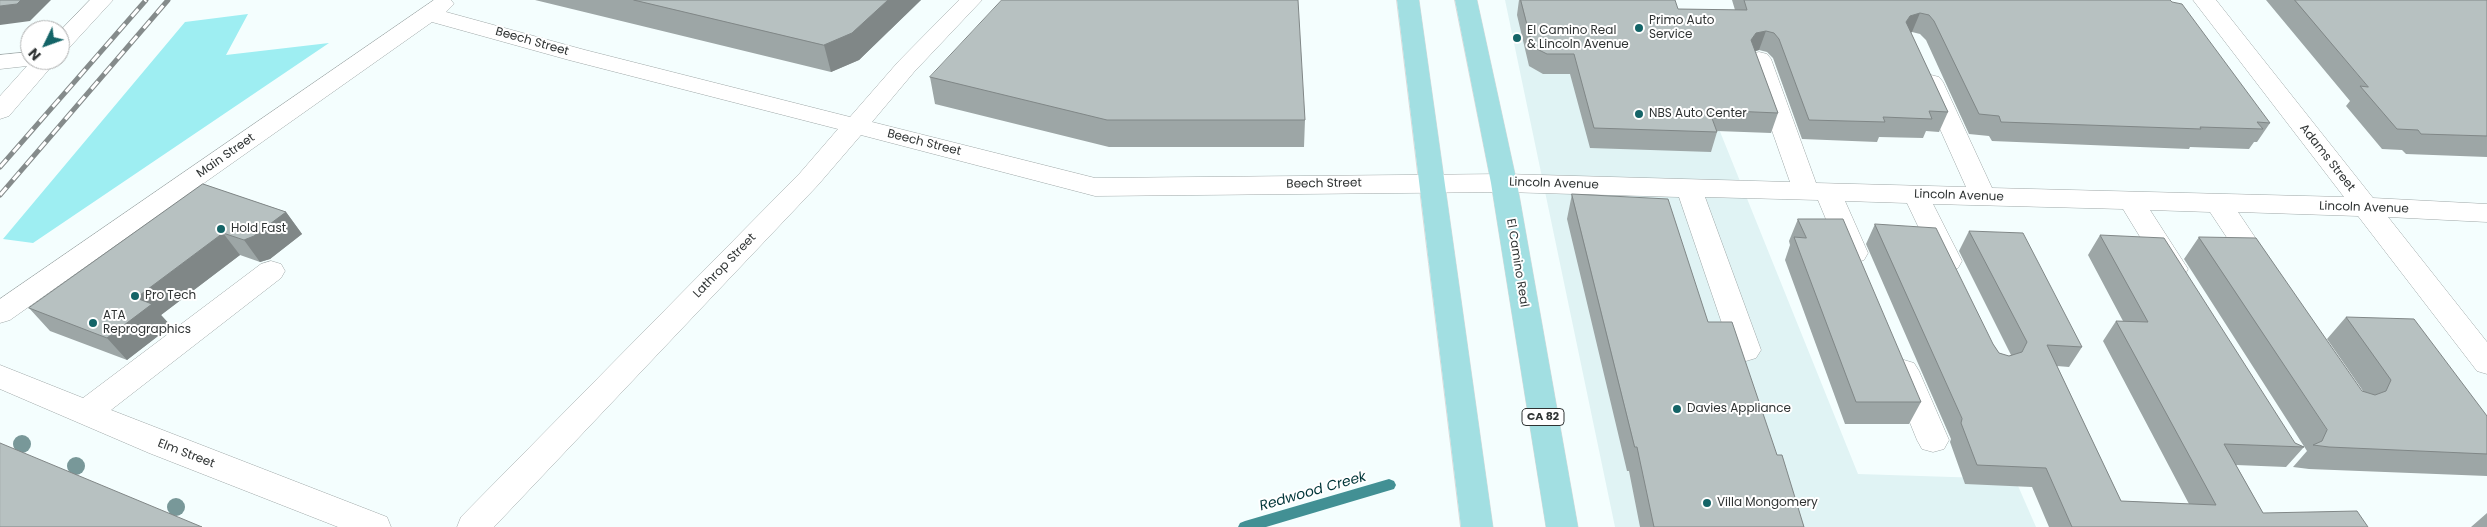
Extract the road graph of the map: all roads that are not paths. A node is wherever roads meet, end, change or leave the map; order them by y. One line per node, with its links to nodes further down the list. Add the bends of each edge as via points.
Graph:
1 (102, 0): 7 (street)
2 (971, 0): 14 (street, Lathrop Street, via 906,67)
3 (1408, 0): 15 (main road)
4 (1466, 0): 16 (main road, El Camino Real / CA 82)
5 (2204, 0): 23 (street, Adams Street)
6 (439, 7): 14 (street, Beech Street, via 577,55); 30 (street, Main Street)
7 (70, 34)
8 (1920, 58): 20 (street)
9 (1759, 59): 18 (street)
10 (20, 60): 11 (street)
11 (0, 62)
12 (36, 70): 13 (street)
13 (0, 111)
14 (857, 126): 15 (street, Beech Street, via 1095,187); 38 (street, Lathrop Street)
15 (1431, 182): 16 (street, Lincoln Avenue); 39 (main road)
16 (1504, 182): 17 (street, Lincoln Avenue); 40 (main road, El Camino Real / CA 82)
17 (1689, 189): 18 (street, Lincoln Avenue); 32 (street)
18 (1817, 192): 19 (street, Lincoln Avenue); 26 (street)
19 (1916, 195): 20 (street, Lincoln Avenue); 27 (street)
20 (1983, 196): 21 (street, Lincoln Avenue)
21 (2131, 201): 22 (street, Lincoln Avenue); 29 (street)
22 (2218, 203): 23 (street, Lincoln Avenue); 28 (street)
23 (2366, 207): 24 (street, Lincoln Avenue); 33 (street, Adams Street)
24 (2487, 213)
25 (271, 271): 35 (street)
26 (1863, 275)
27 (1959, 283)
28 (2278, 291)
29 (2189, 293)
30 (1, 313)
31 (1894, 348): 36 (street)
32 (1746, 350)
33 (2487, 363)
34 (0, 376): 35 (street, Elm Street)
35 (87, 412): 37 (street, Elm Street, via 160,444)
36 (1933, 440)
37 (375, 527)
38 (472, 527)
39 (1477, 527)
40 (1562, 527)

